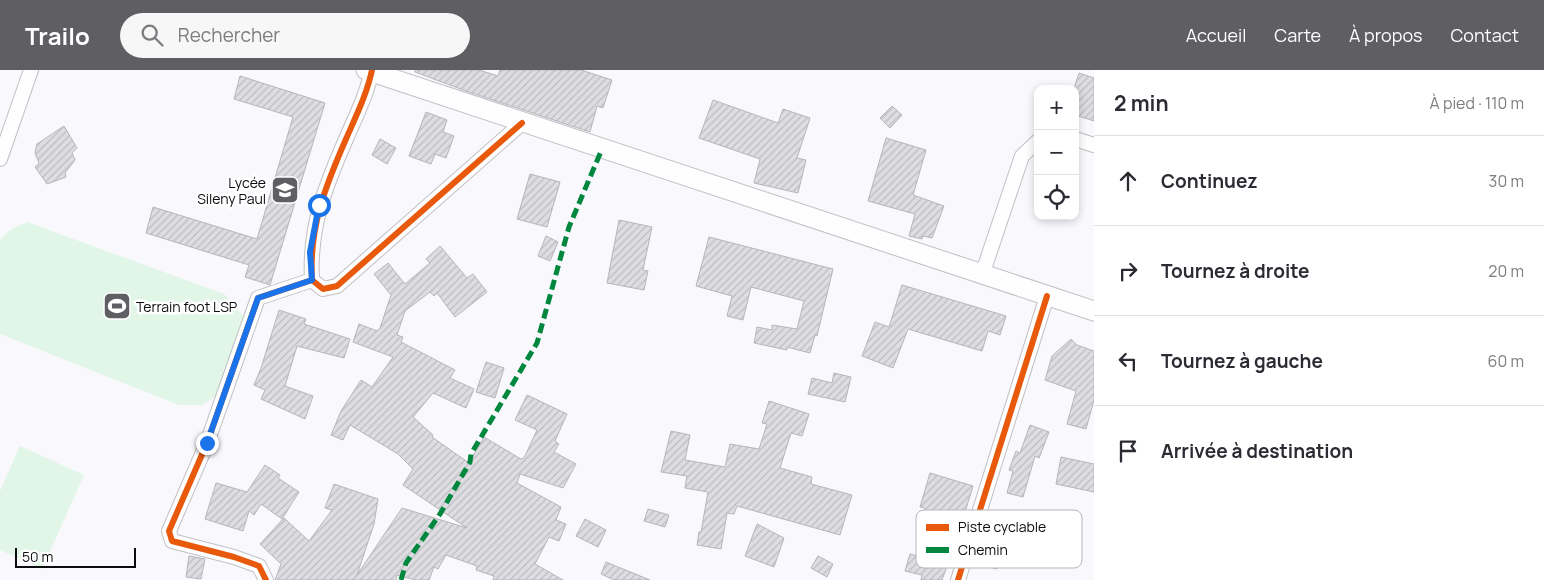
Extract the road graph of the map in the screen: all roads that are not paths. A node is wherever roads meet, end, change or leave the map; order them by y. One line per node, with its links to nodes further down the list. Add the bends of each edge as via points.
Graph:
1 (31, 70): 7 (street)
2 (370, 71): 3 (main road); 9 (street, via 364,96 319,205 310,252)
3 (522, 122): 8 (main road); 9 (street, via 338,286 323,289)
4 (1079, 140): 6 (street)
5 (1034, 145): 8 (street, via 1022,156)
6 (1094, 145)
7 (0, 159)
8 (982, 275): 10 (main road)
9 (312, 280): 14 (street, via 258,298 207,443 169,531 172,541 259,566)
10 (1047, 296): 11 (main road); 12 (street)
11 (1094, 311)
12 (980, 510)
13 (962, 568): 15 (street)
14 (266, 580)
15 (958, 580)

